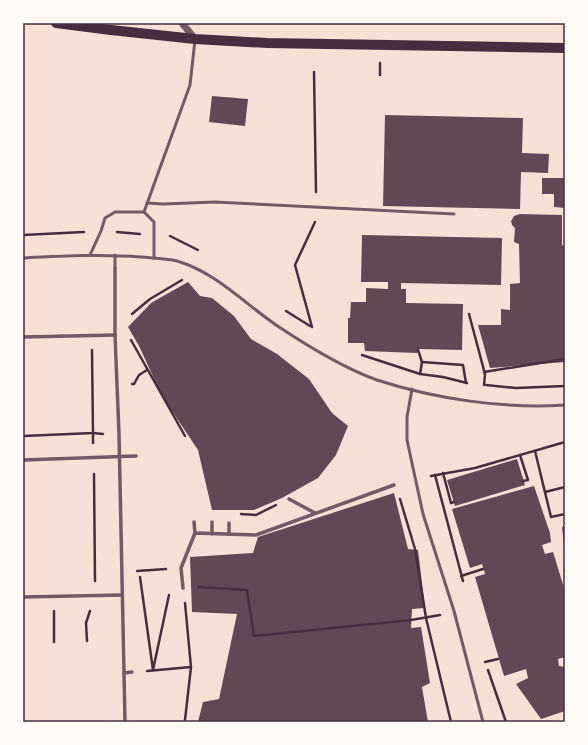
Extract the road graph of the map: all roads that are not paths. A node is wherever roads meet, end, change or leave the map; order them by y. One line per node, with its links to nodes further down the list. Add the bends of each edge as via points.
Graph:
1 (56, 23): 3 (main road)
2 (182, 23): 4 (street)
3 (112, 27): 4 (main road)
4 (195, 39): 5 (main road, via 267,43); 6 (lane, via 190,85)
5 (565, 48)
6 (147, 203): 7 (lane); 8 (lane, via 215,202)
7 (144, 212): 9 (lane, via 115,212 105,218); 12 (lane, via 154,222)
8 (454, 214)
9 (90, 255): 10 (lane); 11 (lane)
10 (115, 255): 12 (lane); 13 (lane)
11 (23, 258)
12 (154, 258): 16 (lane, via 177,261 194,267 323,354 376,379)
13 (115, 268): 14 (street)
14 (115, 335): 15 (street); 19 (street)
15 (23, 337)
16 (412, 390): 17 (lane, via 495,404 528,407); 36 (lane, via 407,417 408,440 423,514 454,611)
17 (565, 405)
18 (136, 456): 19 (street)
19 (119, 457): 20 (street); 31 (street)
20 (23, 460)
21 (394, 485): 23 (street)
22 (289, 499): 23 (street)
23 (315, 513): 29 (street, via 256,535)
24 (194, 522): 27 (street)
25 (212, 522): 28 (street)
26 (228, 523): 29 (street)
27 (195, 533): 28 (street); 30 (street, via 181,568)
28 (212, 534): 29 (street)
29 (229, 534)
30 (183, 588)
31 (122, 595): 32 (street); 34 (street)
32 (23, 597)
33 (132, 672): 34 (street)
34 (124, 673): 35 (street)
35 (125, 722)
36 (483, 722)

